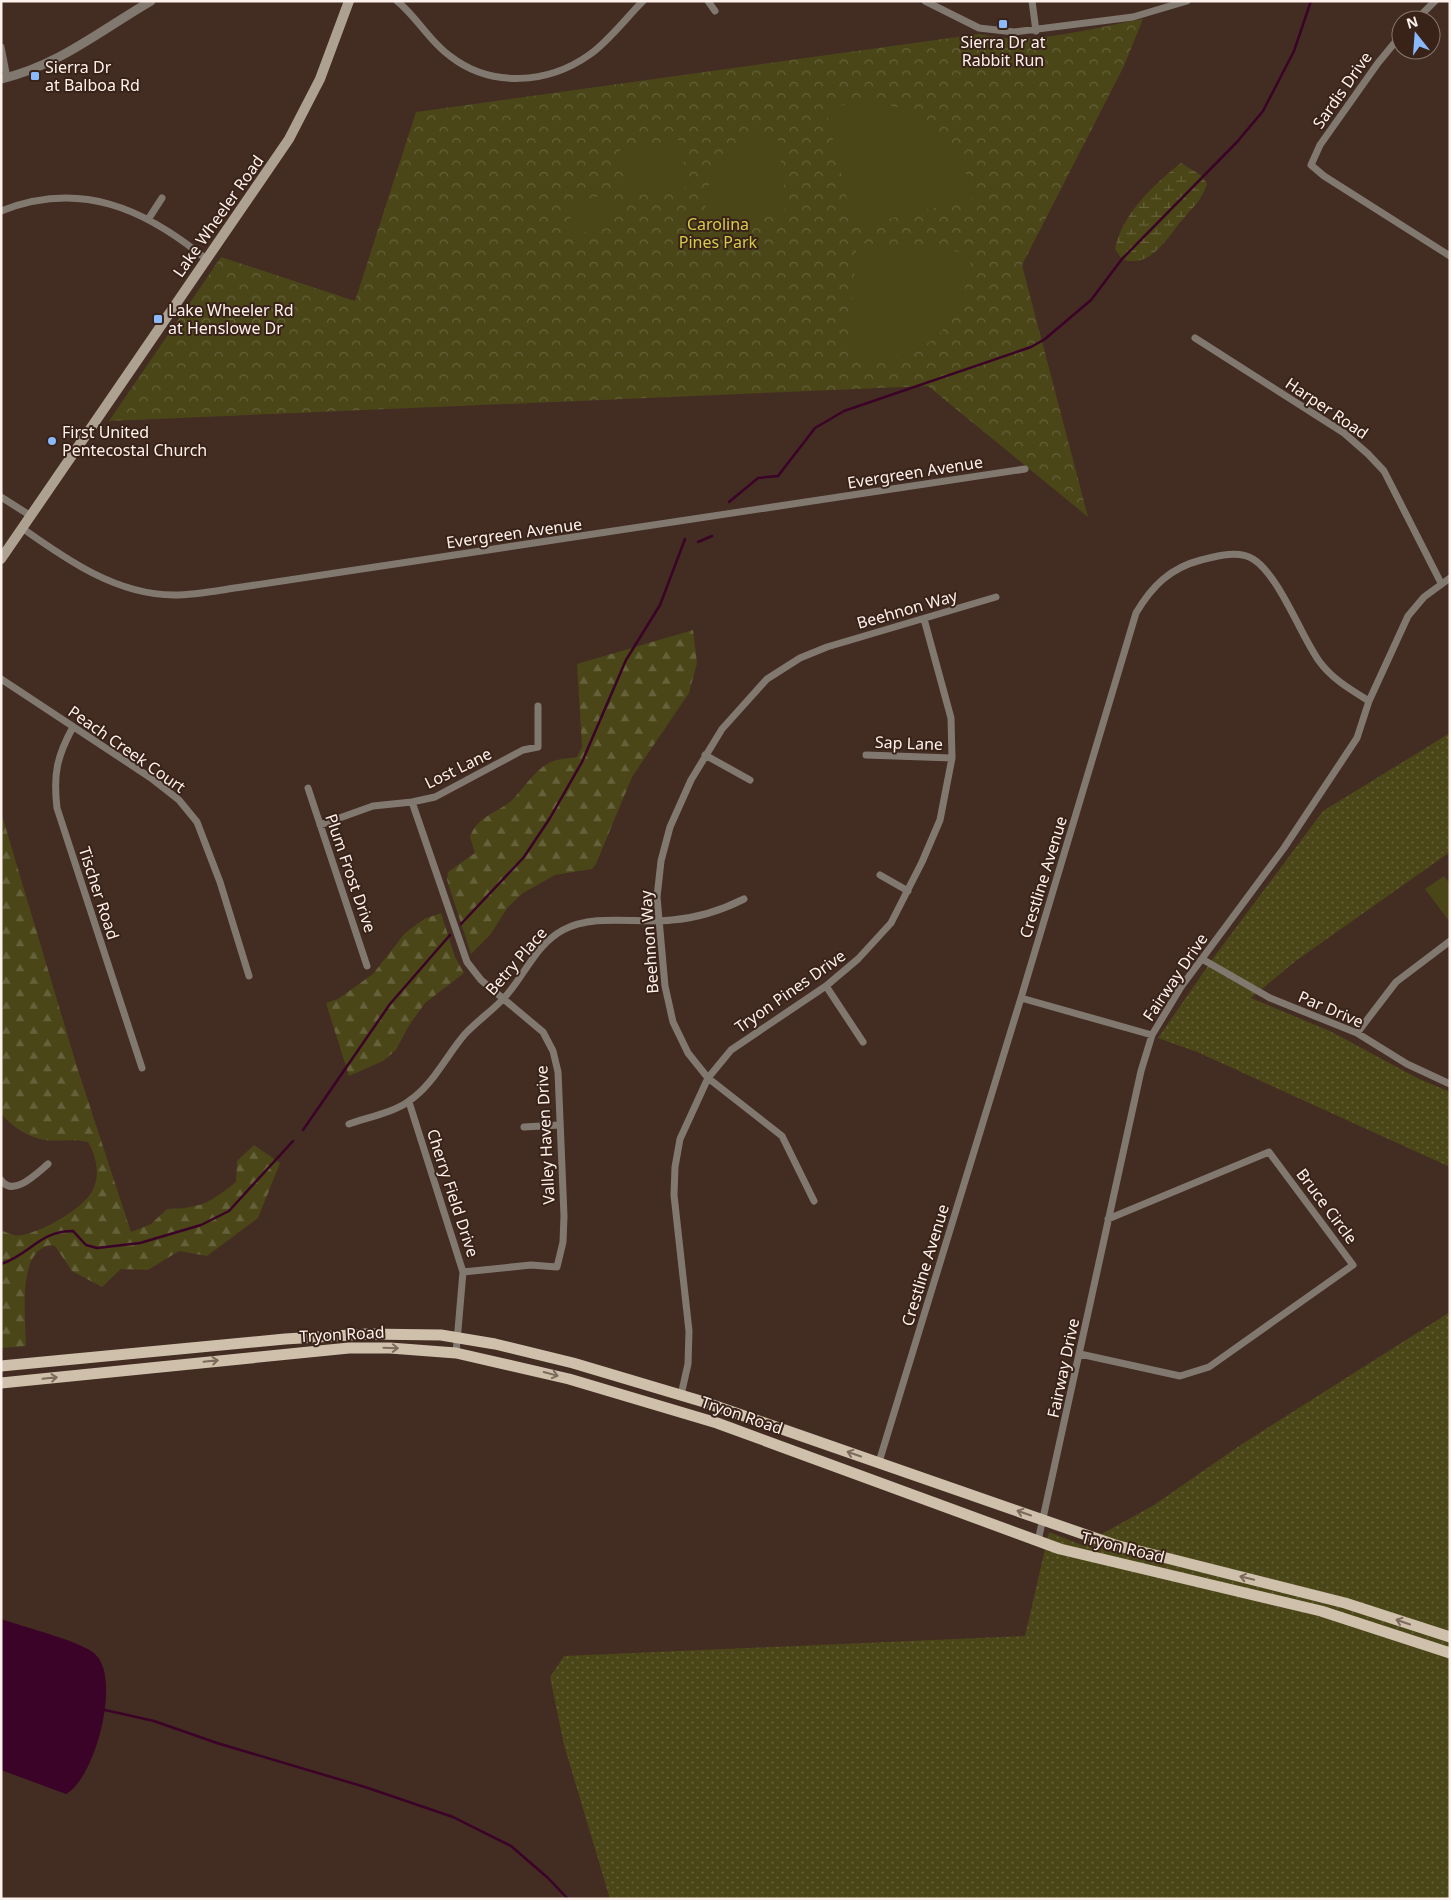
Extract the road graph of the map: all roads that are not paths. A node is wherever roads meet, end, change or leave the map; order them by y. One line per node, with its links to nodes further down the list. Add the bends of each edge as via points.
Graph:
1 (151, 1): 15 (street, via 65,56)
2 (349, 1): 20 (main road, Lake Wheeler Road, via 300,121)
3 (397, 1): 4 (street, via 435,44 459,62 492,76 524,79 559,72 591,54)
4 (643, 1)
5 (708, 1): 11 (street)
6 (924, 1): 12 (street, via 979,28)
7 (1032, 1): 12 (street)
8 (1187, 1): 12 (street, via 1155,12)
9 (1435, 1): 10 (street)
10 (1426, 10)
11 (715, 11)
12 (1036, 31)
13 (1, 47): 15 (street)
14 (1391, 47): 19 (street, Sardis Drive, via 1320,146 1311,164 1324,176)
15 (4, 79)
16 (162, 198): 18 (street)
17 (1, 211): 18 (street, via 39,199 81,198 111,204)
18 (149, 218): 20 (street)
19 (1449, 255)
20 (206, 259): 24 (main road, Lake Wheeler Road)
21 (1195, 338): 28 (street, Harper Road, via 1344,433 1368,454 1384,471)
22 (1025, 468): 25 (street, Evergreen Avenue, via 242,588 173,595 106,580 75,565)
23 (1, 497): 24 (street)
24 (31, 516): 25 (main road, Lake Wheeler Road)
25 (22, 528): 26 (main road, Lake Wheeler Road)
26 (1, 559)
27 (1450, 578): 28 (street, Fairway Drive)
28 (1441, 583): 32 (street, Fairway Drive, via 1408,616)
29 (996, 597): 30 (street, Beehnon Way)
30 (924, 619): 36 (street, Beehnon Way, via 828,646 800,658 754,692 722,729); 37 (street, Tryon Pines Drive, via 951,718)
31 (1, 678): 34 (street, Peach Creek Court)
32 (1370, 701): 47 (street, Fairway Drive, via 1357,738 1284,848); 52 (street, Crestline Avenue, via 1341,683 1318,660 1302,628 1266,572 1253,559 1239,554 1208,558 1175,570 1158,582 1136,613)
33 (538, 706): 40 (street, Lost Lane, via 538,747 523,750 435,797)
34 (72, 727): 49 (street, Peach Creek Court, via 150,778 178,800 197,822); 56 (street, Tischer Road, via 56,766 57,808)
35 (866, 755): 37 (street, Sap Lane)
36 (705, 756): 38 (street); 45 (street, Beehnon Way, via 670,827 661,861)
37 (952, 758): 43 (street, Tryon Pines Drive, via 940,820)
38 (750, 780)
39 (308, 788): 41 (street, Plum Frost Drive)
40 (412, 802): 41 (street, Lost Lane, via 373,806); 51 (street, Valley Haven Drive, via 467,962 476,975)
41 (320, 825): 48 (street, Plum Frost Drive)
42 (880, 875): 43 (street)
43 (908, 891): 50 (street, Tryon Pines Drive, via 891,923 858,960)
44 (744, 899): 45 (street, Betry Place, via 697,916)
45 (658, 920): 51 (street, Betry Place, via 580,923 563,930 536,955); 57 (street, Beehnon Way, via 665,986 673,1022 688,1053)
46 (1450, 941): 53 (street, via 1396,982)
47 (1202, 959): 53 (street, Par Drive, via 1270,998); 54 (street, Fairway Drive)
48 (368, 966)
49 (249, 976)
50 (826, 986): 55 (street); 57 (street, Tryon Pines Drive, via 731,1050)
51 (504, 998): 59 (street, Betry Place, via 466,1034); 61 (street, Valley Haven Drive, via 543,1032 553,1051 558,1072)
52 (1022, 998): 54 (street); 74 (street, Crestline Avenue)
53 (1357, 1033): 58 (street, Par Drive, via 1407,1064)
54 (1152, 1035): 66 (street, Fairway Drive)
55 (863, 1042)
56 (142, 1068)
57 (708, 1078): 65 (street, Beehnon Way, via 782,1136); 73 (street, Tryon Pines Drive, via 680,1139 674,1167 675,1219 690,1331 688,1364)
58 (1450, 1084)
59 (409, 1102): 60 (street, Betry Place); 67 (street, Cherry Field Drive)
60 (349, 1124)
61 (559, 1125): 62 (street); 67 (street, Valley Haven Drive, via 564,1216 563,1242 556,1267 523,1265)
62 (524, 1127)
63 (48, 1164): 64 (street, via 22,1185 12,1187)
64 (1, 1180)
65 (814, 1201)
66 (1108, 1219): 70 (street, Fairway Drive); 70 (street, Bruce Circle, via 1269,1152 1353,1265 1209,1367 1180,1376)
67 (463, 1272): 68 (street, Cherry Field Drive)
68 (457, 1337): 69 (street, Cherry Field Drive); 71 (main road, Tryon Road, via 410,1333 328,1336); 73 (main road, Tryon Road, via 538,1354)
69 (456, 1353): 72 (main road, Tryon Road, one-way to 69, via 349,1348); 76 (main road, Tryon Road, one-way to 76, via 569,1379 717,1423)
70 (1080, 1354): 75 (street, Fairway Drive)
71 (1, 1366)
72 (1, 1383)
73 (681, 1395): 74 (main road, Tryon Road, one-way to 73)
74 (879, 1462): 75 (main road, Tryon Road, one-way to 74)
75 (1043, 1520): 76 (street, Fairway Drive); 77 (main road, Tryon Road, one-way to 75, via 1337,1600 1116,1545)
76 (1038, 1541): 78 (main road, Tryon Road, via 1099,1559 1328,1613)
77 (1450, 1637)
78 (1450, 1653)

